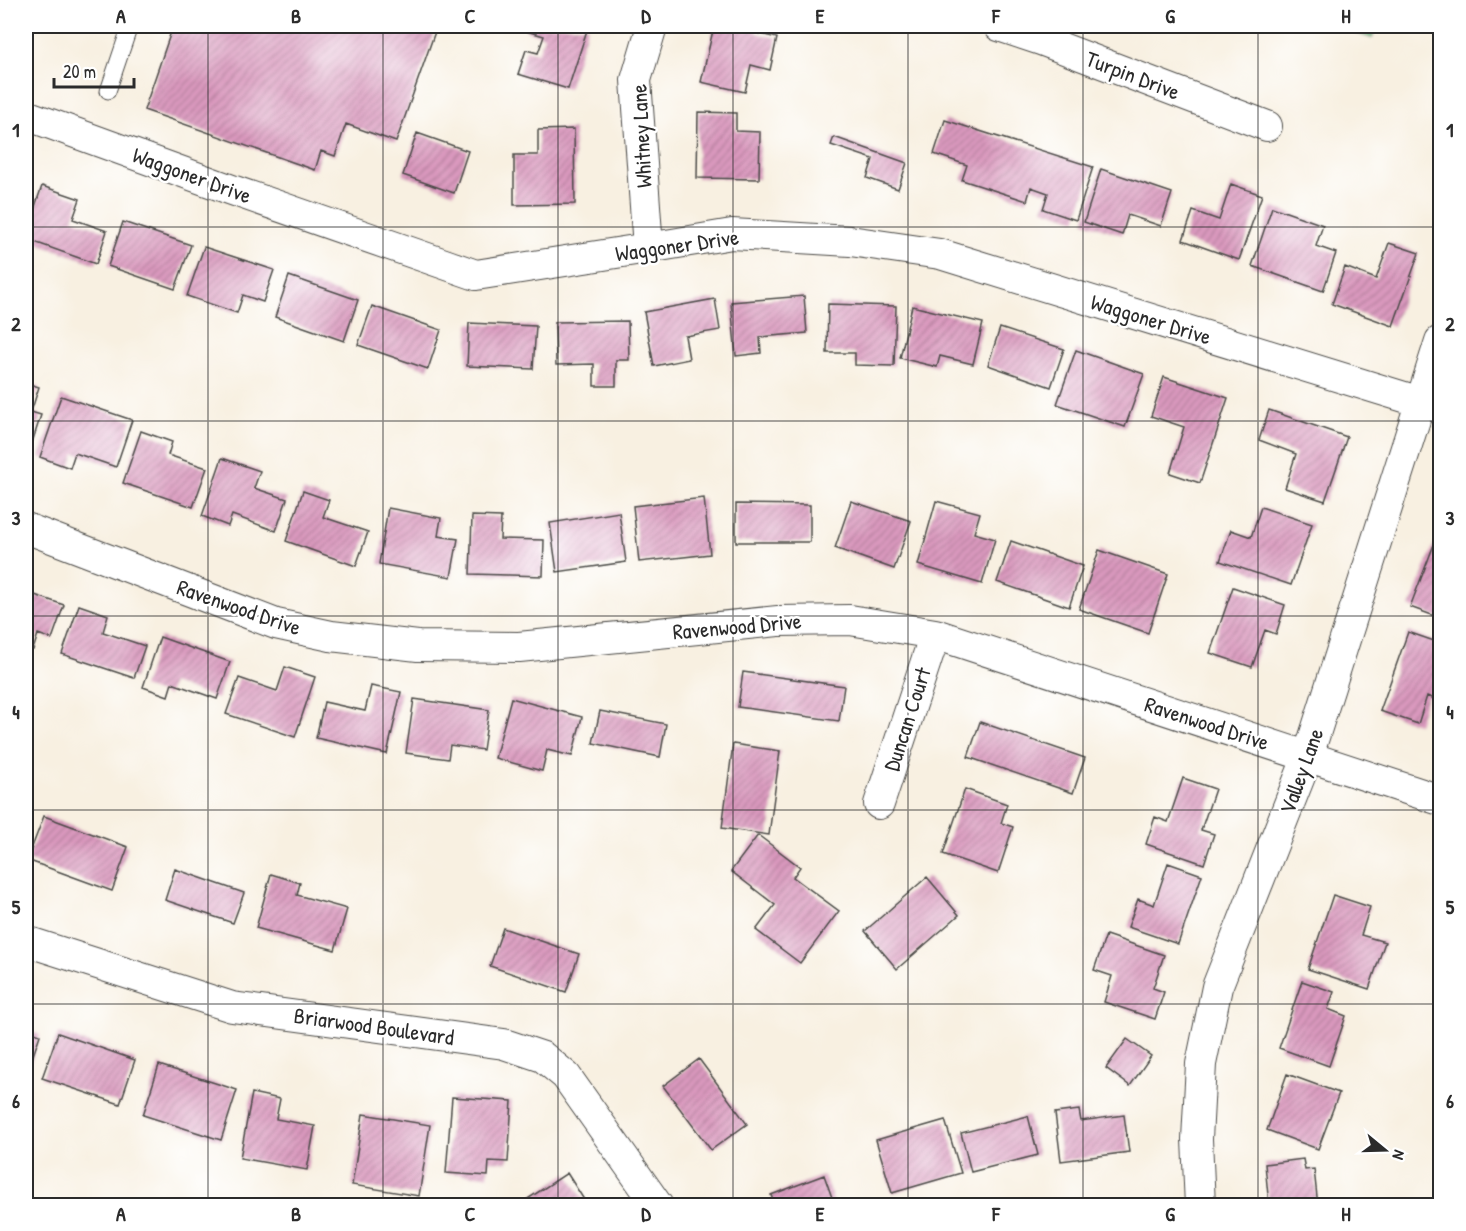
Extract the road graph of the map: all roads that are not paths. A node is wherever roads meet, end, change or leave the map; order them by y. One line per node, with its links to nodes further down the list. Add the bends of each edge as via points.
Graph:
1 (130, 26): 4 (lane)
2 (652, 26): 7 (street, Whitney Lane, via 636,80)
3 (999, 26): 6 (street, Turpin Drive)
4 (108, 91)
5 (26, 115): 7 (street, Waggoner Drive, via 476,275)
6 (1266, 126)
7 (648, 248): 9 (street, Waggoner Drive, via 732,234 850,241 940,254)
8 (1440, 341): 9 (street, Valley Lane)
9 (1431, 405): 12 (street, Valley Lane)
10 (26, 528): 11 (street, Ravenwood Drive, via 276,624 332,636 418,646 519,647 778,621 850,620)
11 (935, 634): 12 (street, Ravenwood Drive); 14 (street, Duncan Court)
12 (1308, 756): 13 (street, Ravenwood Drive); 17 (street, Valley Lane, via 1216,987 1201,1064 1197,1138)
13 (1440, 800)
14 (879, 804)
15 (26, 941): 16 (street, Briarwood Boulevard, via 232,1007 504,1044 543,1057 566,1076)
16 (658, 1206)
17 (1200, 1206)

